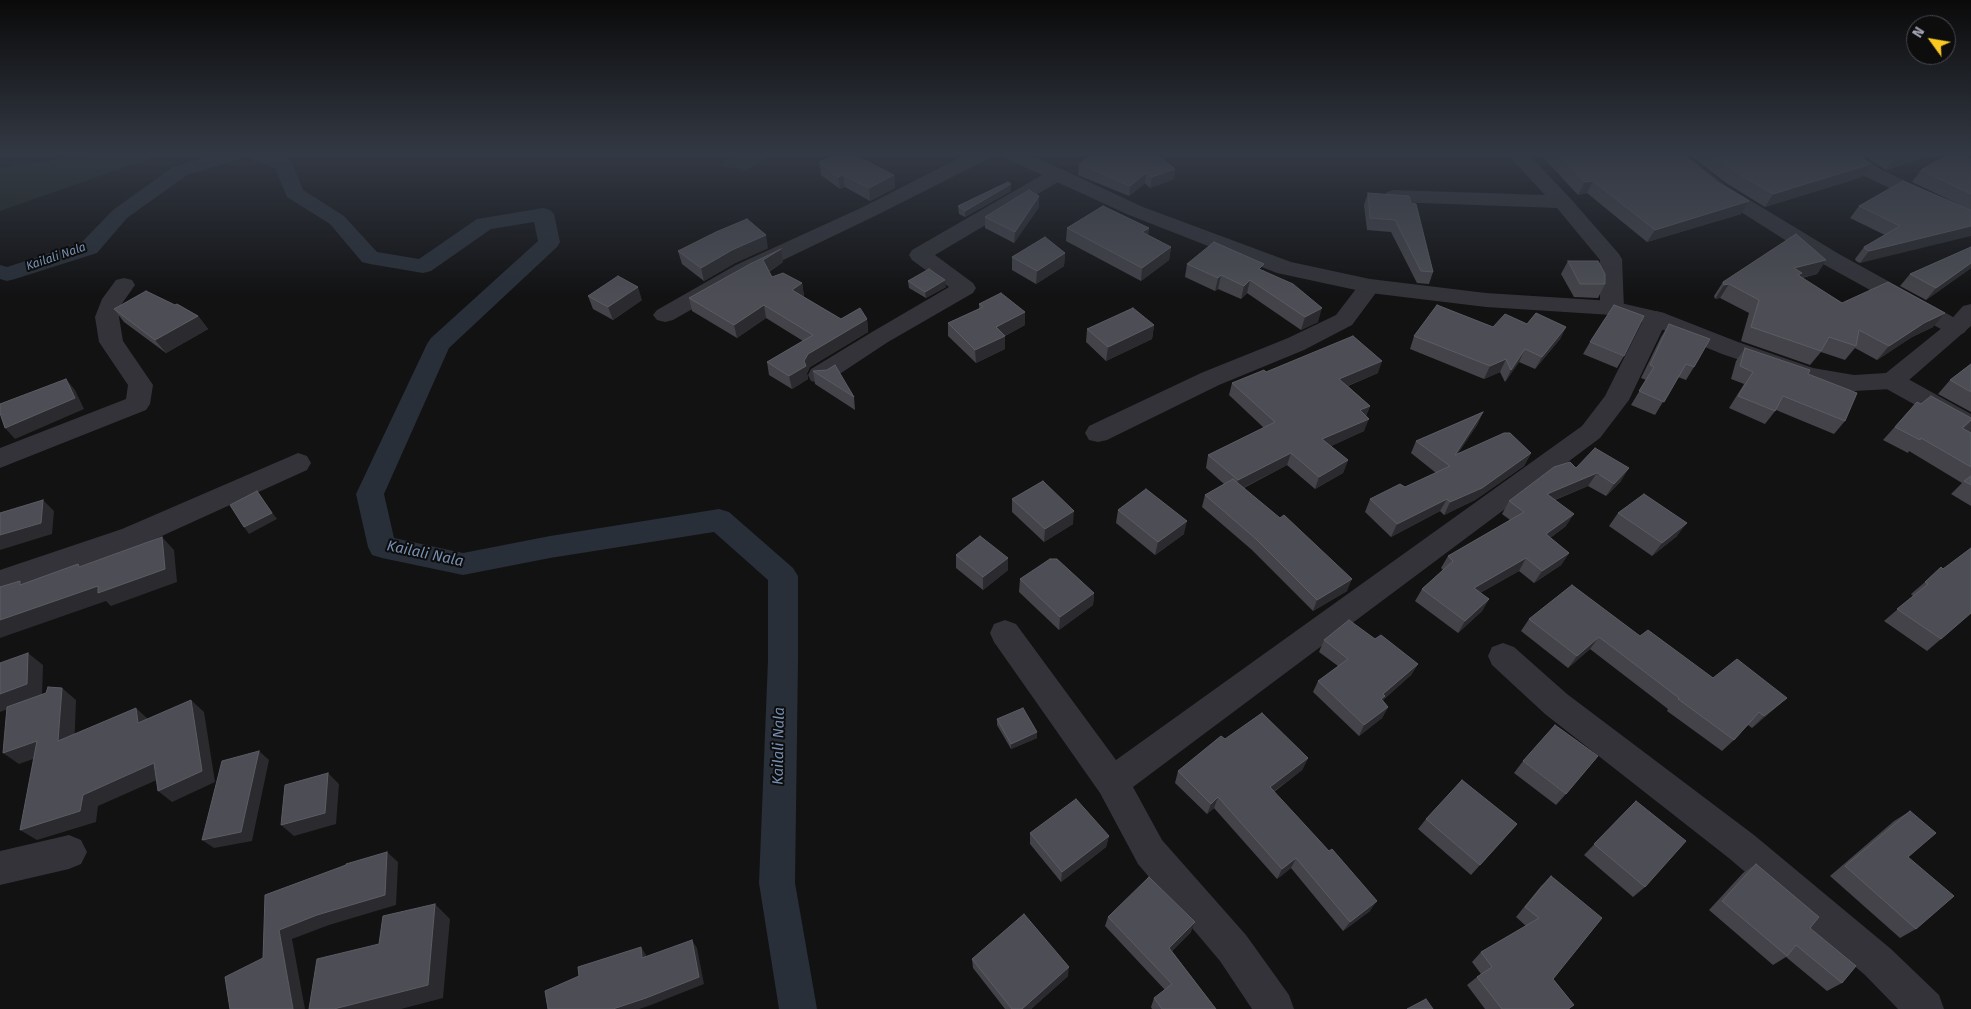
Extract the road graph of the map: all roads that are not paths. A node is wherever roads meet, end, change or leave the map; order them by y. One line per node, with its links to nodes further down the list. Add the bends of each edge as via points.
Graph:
1 (889, 202): 12 (street, via 744,270)
2 (1011, 202): 15 (street, via 920,256 965,288)
3 (1116, 202): 9 (street, via 1286,268)
4 (1563, 202): 10 (street, via 1611,259)
5 (1738, 202): 14 (street, via 1830,259)
6 (1934, 202): 7 (street)
7 (1971, 220)
8 (124, 286): 19 (street, via 110,304 107,317 111,342 141,385 137,404)
9 (1370, 286): 10 (street, via 1486,300); 18 (street, via 1344,320)
10 (1612, 308): 13 (street)
11 (1971, 311): 14 (street)
12 (665, 315)
13 (1656, 318): 16 (street, via 1810,376 1854,383); 24 (street, via 1616,400 1591,432)
14 (1956, 328): 16 (street)
15 (820, 375)
16 (1892, 381): 17 (street)
17 (1971, 425)
18 (1098, 433)
19 (0, 458)
20 (298, 463): 21 (street, via 132,537)
21 (0, 582)
22 (1005, 633): 24 (street)
23 (1502, 656): 28 (street, via 1556,704 1742,848 1878,962)
24 (1112, 782): 27 (street, via 1150,852 1233,948)
25 (69, 852): 26 (street)
26 (0, 868)
27 (1275, 1009)
28 (1925, 1009)

